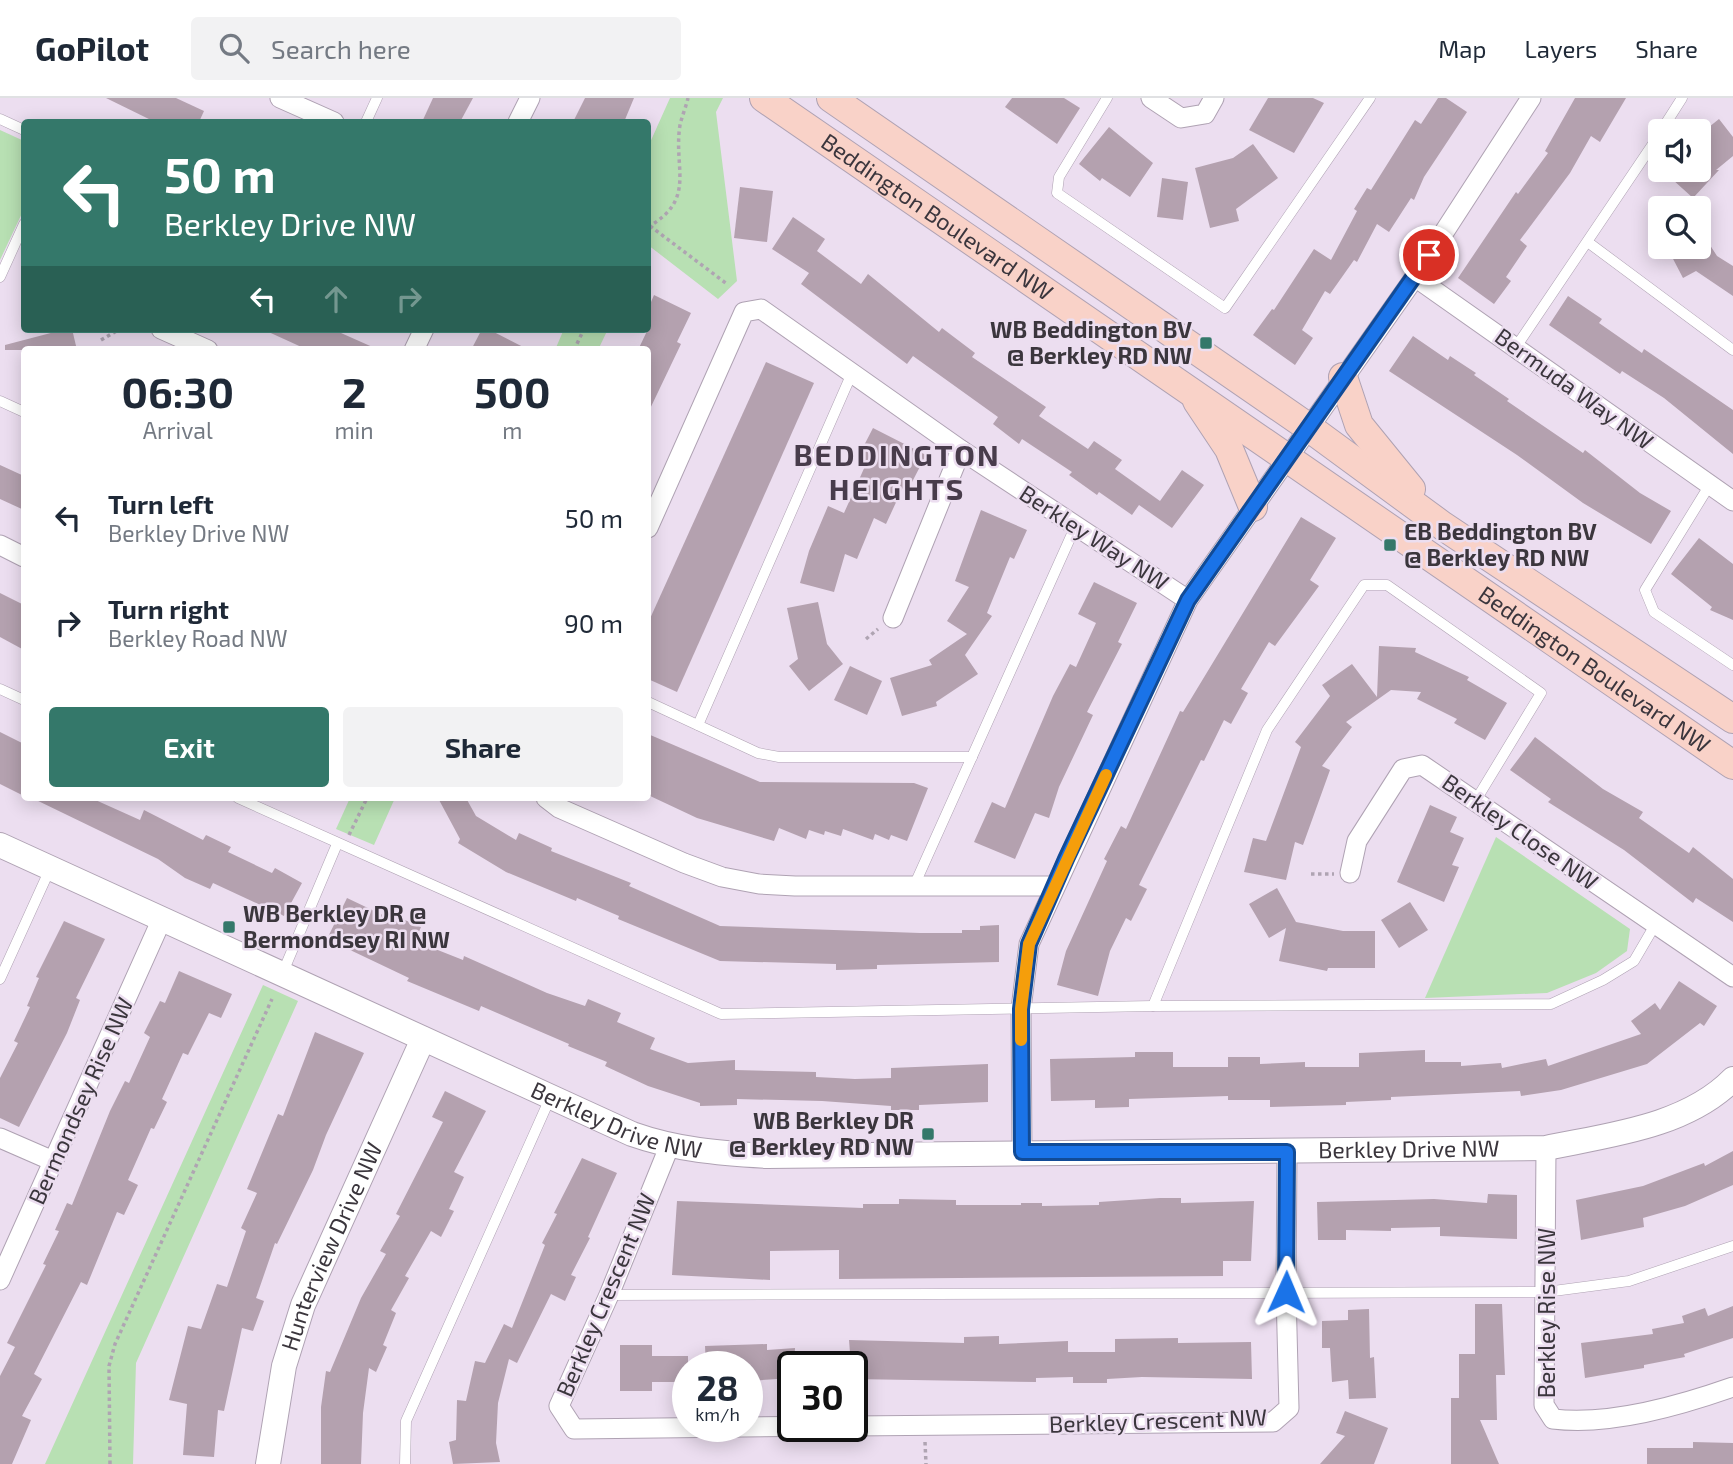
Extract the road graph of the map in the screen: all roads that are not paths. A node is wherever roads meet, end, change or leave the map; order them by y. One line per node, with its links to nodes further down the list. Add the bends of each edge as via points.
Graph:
1 (280, 98): 13 (street)
2 (377, 98): 14 (lane)
3 (530, 98): 15 (street)
4 (765, 98): 29 (main road, Beddington Boulevard NW)
5 (831, 98): 32 (main road, Beddington Boulevard NW)
6 (1107, 98): 9 (lane, via 1059,177 1057,193 1225,308)
7 (1151, 98): 8 (street, via 1181,118 1205,114)
8 (1214, 98)
9 (1370, 98)
10 (1682, 98): 16 (lane)
11 (1524, 100): 21 (street)
12 (0, 119): 17 (lane)
13 (327, 119)
14 (367, 119)
15 (520, 119)
16 (1669, 119)
17 (21, 129)
18 (1648, 151): 20 (lane)
19 (21, 231): 22 (lane)
20 (1589, 243): 25 (lane); 26 (lane)
21 (1415, 276): 25 (street, Bermuda Way NW); 28 (street)
22 (0, 278)
23 (170, 333): 24 (street)
24 (199, 346)
25 (1516, 347): 35 (street, Bermuda Way NW)
26 (1733, 349)
27 (852, 373): 33 (street, Berkley Way NW); 38 (street, Berkley Way NW, via 761,309 744,312); 50 (lane)
28 (1343, 377): 32 (street); 40 (main road, via 1359,425)
29 (1187, 387): 34 (main road, Beddington Boulevard NW); 37 (main road, via 1229,449)
30 (0, 401): 31 (lane)
31 (21, 411)
32 (1308, 427): 34 (street); 40 (main road, Beddington Boulevard NW)
33 (961, 450): 39 (street, Berkley Way NW); 44 (street)
34 (1288, 456): 37 (street); 52 (main road, Beddington Boulevard NW)
35 (1709, 486): 36 (street, Bermuda Way NW); 45 (lane, via 1645,590 1654,612)
36 (1733, 501)
37 (1252, 507): 43 (street)
38 (651, 521)
39 (1076, 526): 43 (street, Berkley Way NW); 51 (lane)
40 (1443, 526): 49 (main road, Beddington Boulevard NW)
41 (0, 545): 42 (street)
42 (21, 556)
43 (1188, 600): 61 (street)
44 (893, 618)
45 (1733, 665)
46 (0, 689): 47 (lane)
47 (21, 699)
48 (651, 703): 50 (lane)
49 (1733, 719)
50 (698, 724): 51 (lane, via 758,753 779,757)
51 (972, 757): 60 (lane)
52 (1733, 765)
53 (1476, 800): 59 (street, Berkley Close NW, via 1422,765 1403,769 1357,841); 63 (street, Berkley Close NW); 67 (lane, via 1541,694 1387,585 1364,584 1267,730)
54 (245, 801): 57 (lane)
55 (550, 801): 60 (street, via 722,877 795,887)
56 (0, 845): 58 (street, Berkley Drive NW)
57 (340, 845): 64 (lane); 68 (lane, via 721,1014)
58 (51, 868): 62 (street, Berkley Drive NW); 66 (lane)
59 (1350, 873)
60 (915, 886): 61 (street)
61 (1055, 886): 68 (street, via 1029,944)
62 (162, 921): 64 (street, Berkley Drive NW); 77 (street, Bermondsey Rise NW)
63 (1655, 925): 65 (street, Berkley Close NW); 67 (lane, via 1634,961 1551,1004)
64 (282, 974): 69 (street, Berkley Drive NW)
65 (1733, 977)
66 (0, 979)
67 (1153, 1006): 68 (lane)
68 (1021, 1009): 75 (street)
69 (423, 1039): 71 (street, Berkley Drive NW); 86 (street, Hunterview Drive NW, via 303,1305 284,1366)
70 (1733, 1079): 74 (street, Berkley Drive NW, via 1688,1108 1646,1127)
71 (551, 1096): 73 (street, Berkley Drive NW); 87 (lane, via 406,1420)
72 (0, 1138): 77 (street)
73 (669, 1147): 75 (street, Berkley Drive NW, via 767,1156); 82 (street, Berkley Crescent NW)
74 (1546, 1148): 76 (street, Berkley Drive NW); 81 (street, Berkley Rise NW)
75 (1022, 1152): 76 (street, Berkley Drive NW)
76 (1287, 1152): 80 (street, Berkley Crescent NW)
77 (53, 1161): 79 (street, Bermondsey Rise NW)
78 (1733, 1246): 81 (lane, via 1629,1281)
79 (0, 1280)
80 (1286, 1292): 81 (lane); 82 (lane); 84 (street, Berkley Crescent NW, via 1289,1408 1273,1422)
81 (1546, 1292): 83 (street, Berkley Rise NW, via 1544,1405 1553,1419 1572,1421 1677,1407)
82 (609, 1295): 85 (street, Berkley Crescent NW, via 559,1406 574,1429)
83 (1733, 1387)
84 (868, 1426)
85 (777, 1427)
86 (268, 1464)
87 (405, 1464)

